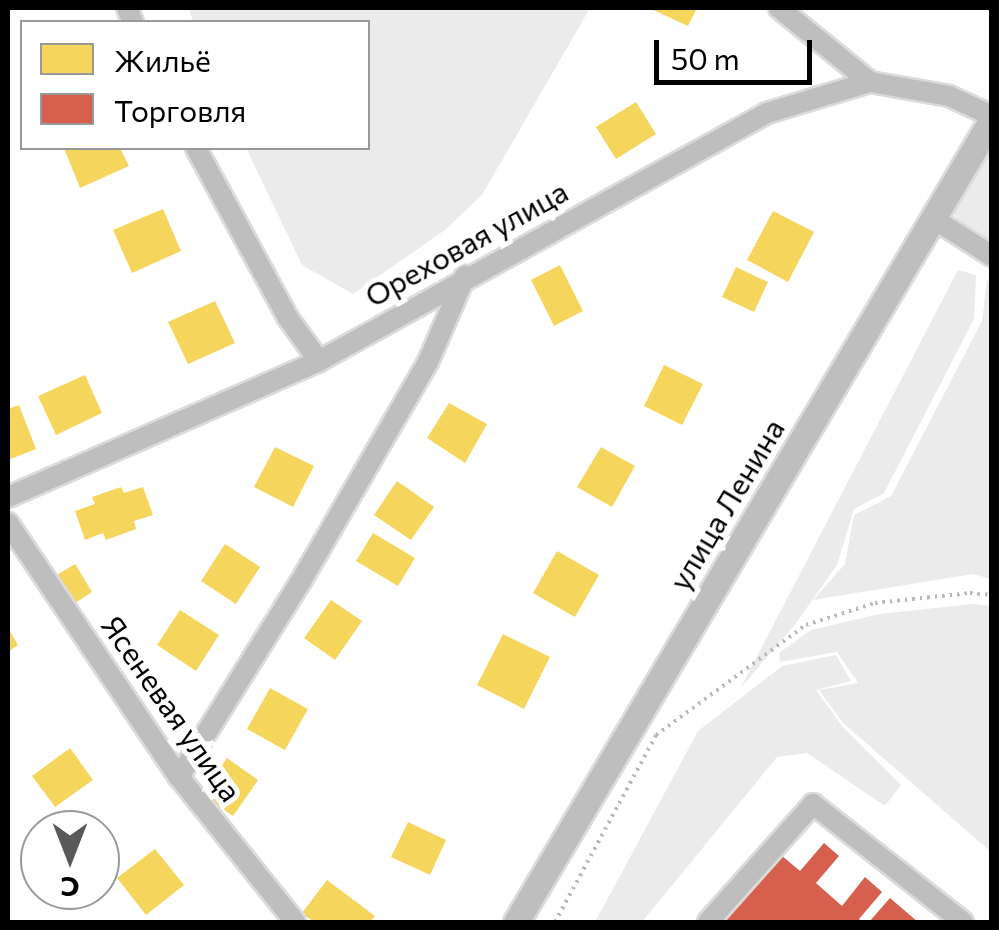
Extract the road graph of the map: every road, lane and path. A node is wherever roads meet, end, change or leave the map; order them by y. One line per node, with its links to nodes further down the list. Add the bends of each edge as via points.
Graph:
1 (779, 8): 2 (street)
2 (870, 82): 3 (street, via 949,96); 7 (street, Ореховая улица, via 767,113)
3 (992, 117): 5 (main road, улица Ленина)
4 (197, 150): 8 (street)
5 (934, 219): 6 (street); 14 (main road, улица Ленина)
6 (992, 256)
7 (465, 276): 8 (street, Ореховая улица); 12 (street, via 428,362)
8 (318, 362): 9 (street, Ореховая улица)
9 (8, 496)
10 (8, 523): 12 (street, Ясеневая улица)
11 (992, 595): 15 (path, via 875,603 806,625 656,735)
12 (179, 778): 13 (street, Ясеневая улица)
13 (295, 922)
14 (516, 922)
15 (556, 922)
16 (708, 922): 17 (street, via 813,804)
17 (963, 922)

